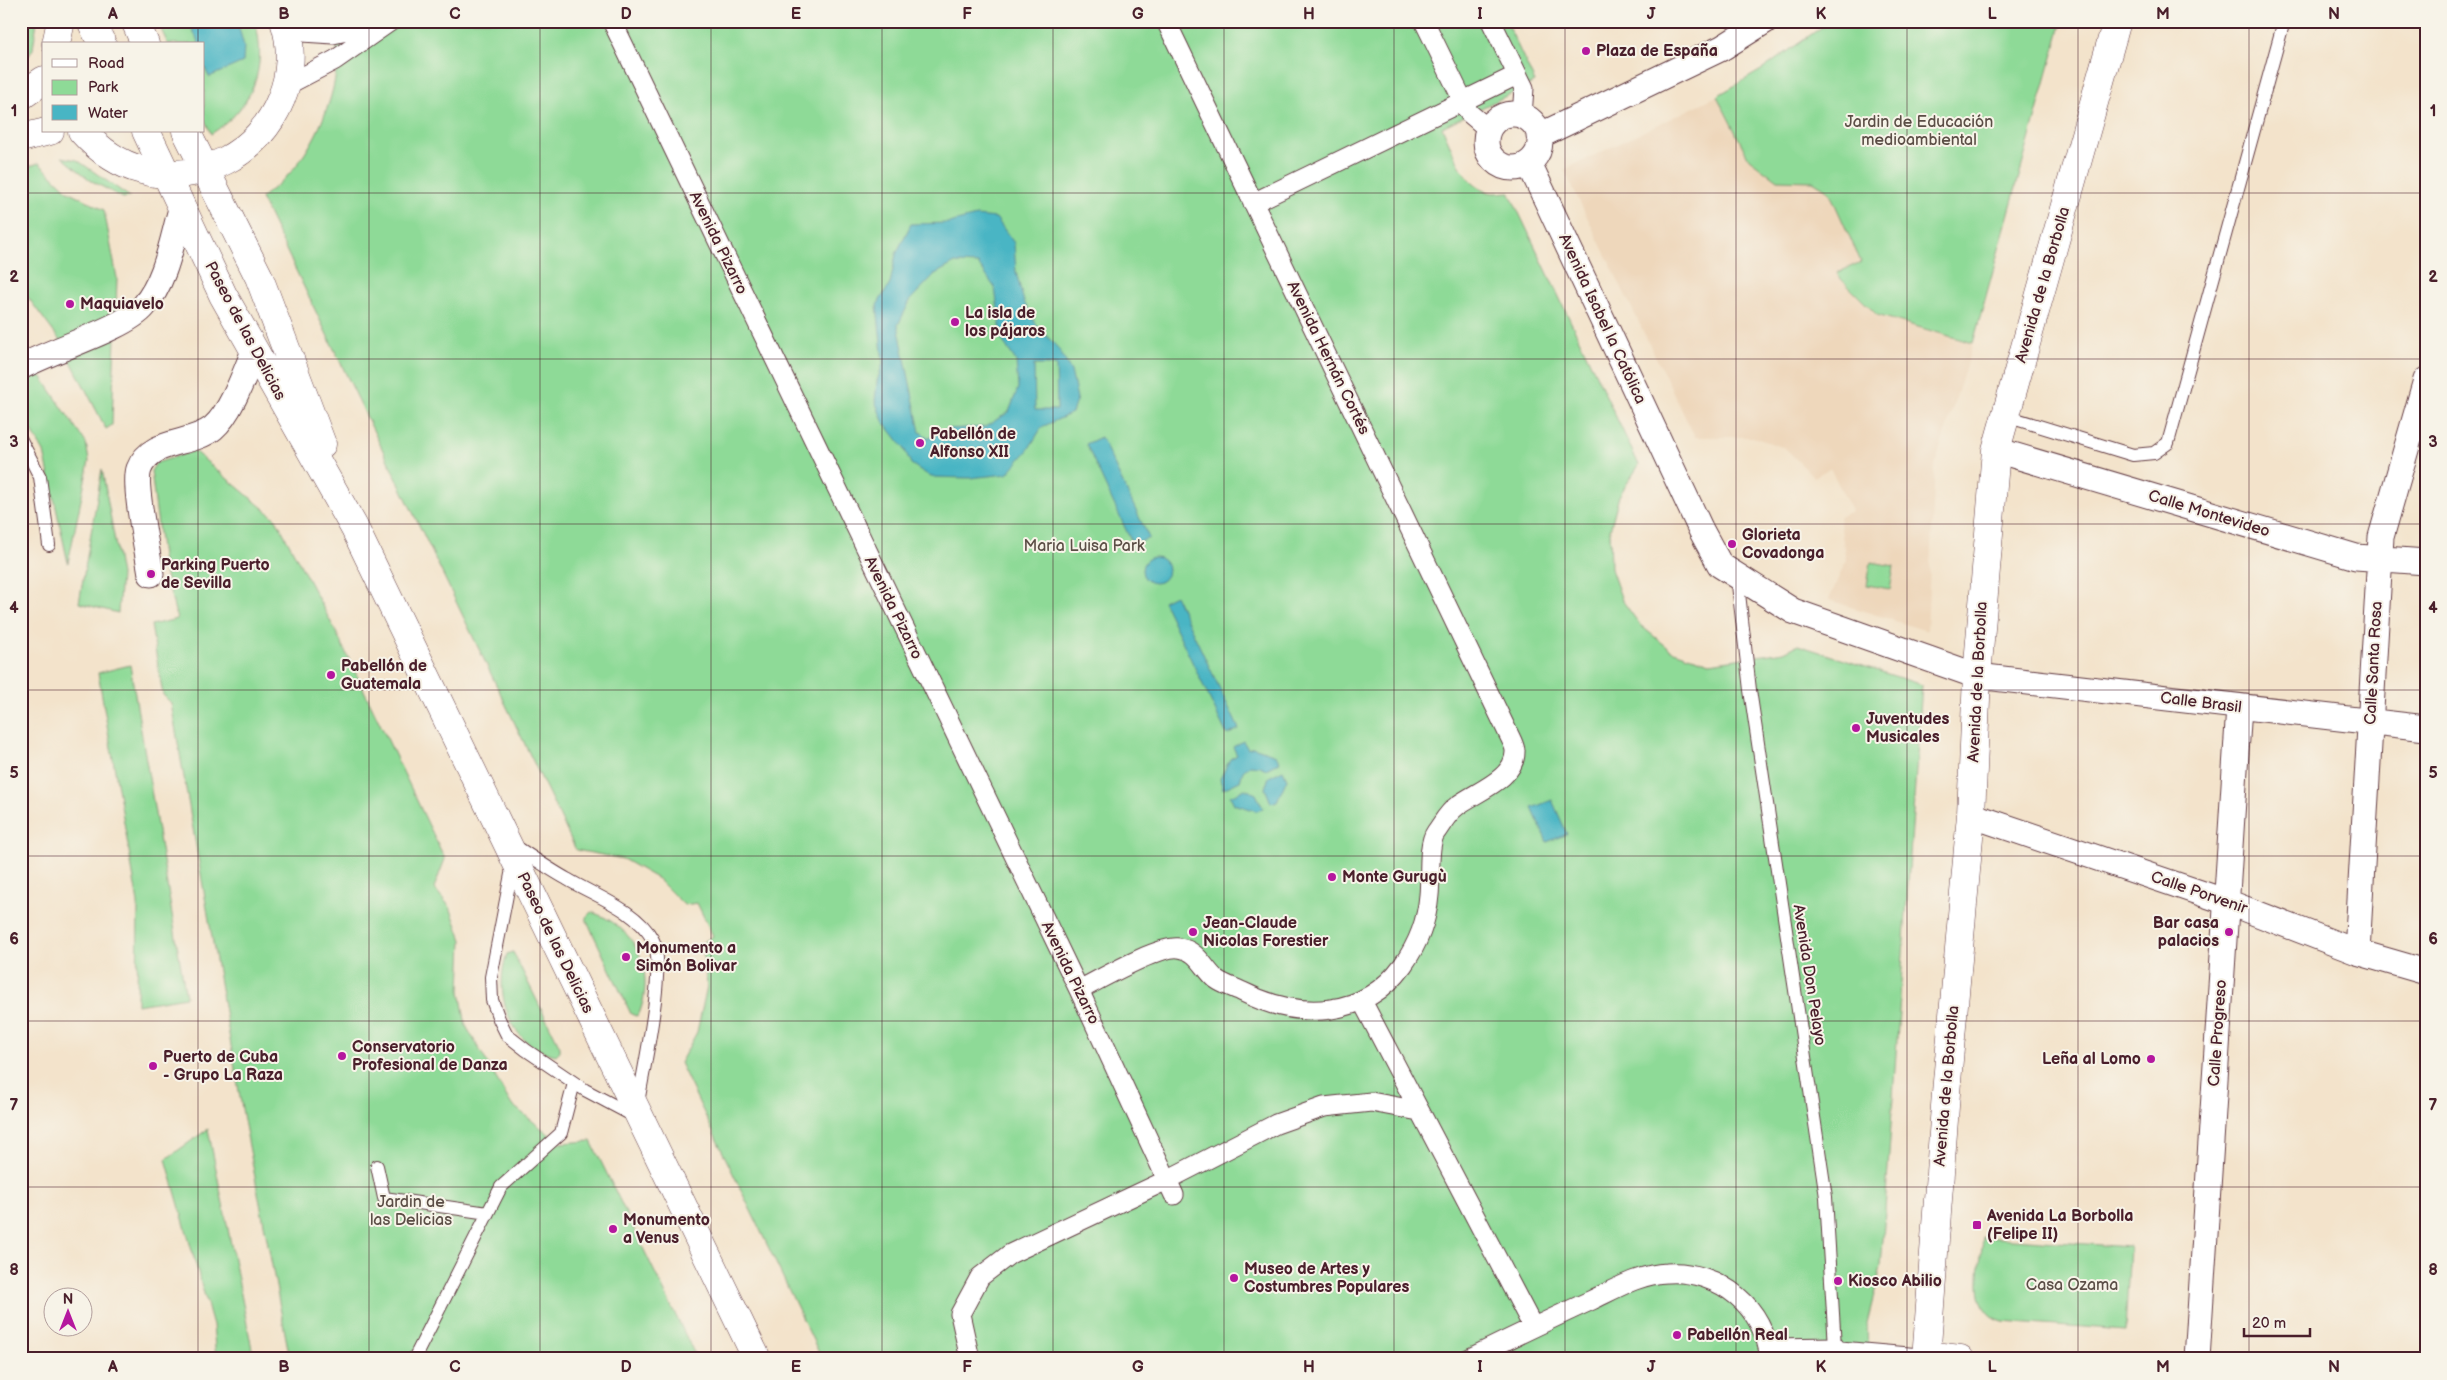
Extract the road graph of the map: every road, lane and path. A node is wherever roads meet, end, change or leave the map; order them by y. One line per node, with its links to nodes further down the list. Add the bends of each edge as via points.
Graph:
1 (61, 21): 13 (main road)
2 (91, 21): 14 (main road)
3 (135, 21): 15 (main road)
4 (612, 21): 53 (street, Avenida Pizarro)
5 (1166, 21): 30 (street, Avenida Hernán Cortés)
6 (1424, 21): 20 (street)
7 (1491, 21): 16 (street)
8 (1765, 21): 26 (street, via 1722,48)
9 (2117, 21): 35 (main road, Avenida de la Borbolla)
10 (2284, 21): 35 (lane, via 2168,443 2154,453 2133,455)
11 (390, 22): 12 (street, via 333,34); 18 (street, via 335,60)
12 (285, 26): 18 (main road, via 290,58)
13 (56, 42)
14 (101, 42)
15 (144, 42)
16 (1518, 75): 20 (street); 21 (street, via 1524,88)
17 (42, 81): 19 (main road)
18 (287, 85): 28 (main road, via 275,114 257,139 232,158)
19 (21, 96)
20 (1463, 101): 22 (street, via 1469,113); 30 (street)
21 (1522, 116): 22 (street, via 1502,116); 26 (street, via 1530,120)
22 (1488, 130): 27 (street, via 1486,147 1495,162 1512,168)
23 (83, 132): 29 (main road, via 96,146 117,160 142,170)
24 (147, 132): 29 (main road, Paseo de las Delicias)
25 (186, 132): 28 (main road, Paseo de las Delicias)
26 (1539, 136): 27 (street, via 1538,150)
27 (1529, 163): 43 (street, Avenida Isabel la Católica, via 1675,476 1720,565)
28 (204, 170): 29 (main road); 38 (main road, Paseo de las Delicias, via 258,277)
29 (168, 174): 31 (main road, Paseo de las Delicias)
30 (1253, 203): 54 (street, Avenida Hernán Cortés, via 1515,751 1511,768 1455,807 1430,840 1426,919 1416,944 1394,976)
31 (182, 206): 32 (main road, Paseo de las Delicias, via 223,295); 33 (street, via 165,266 143,307 116,325)
32 (254, 351): 38 (main road, Paseo de las Delicias); 42 (street, via 233,400 213,428 187,441 161,446 139,469 138,486)
33 (21, 367)
34 (2426, 380): 40 (street, Calle Santa Rosa, via 2381,537)
35 (2006, 416): 37 (main road, Avenida de la Borbolla)
36 (21, 440): 39 (lane, via 40,476)
37 (1996, 450): 40 (street, Calle Montevideo, via 2356,557); 44 (main road, Avenida de la Borbolla)
38 (354, 527): 49 (main road, Paseo de las Delicias)
39 (49, 545)
40 (2380, 558): 41 (street, Calle Montevideo); 46 (street, Calle Santa Rosa)
41 (2426, 562)
42 (151, 574)
43 (1737, 576): 44 (street, Calle Brasil, via 1793,611); 62 (lane, Avenida Don Pelayo, via 1752,700 1826,1197)
44 (1977, 676): 45 (street, Calle Brasil); 48 (main road, Avenida de la Borbolla)
45 (2239, 707): 46 (street, Calle Brasil); 50 (street, Calle Progreso)
46 (2370, 721): 47 (street, Calle Brasil); 51 (street, Calle Santa Rosa)
47 (2426, 728)
48 (1971, 815): 50 (street, Calle Porvenir); 64 (main road, Avenida de la Borbolla)
49 (509, 849): 55 (lane, via 491,977 492,1000 507,1035); 57 (main road, Paseo de las Delicias); 57 (lane, via 622,910 654,941 656,995)
50 (2227, 902): 51 (street, Calle Porvenir); 70 (street, Calle Progreso)
51 (2357, 952): 52 (street, Calle Porvenir)
52 (2426, 972)
53 (1079, 990): 54 (street, via 1163,950 1180,948 1201,959 1216,978 1265,1003 1296,1011 1333,1010); 59 (street, Avenida Pizarro)
54 (1362, 1001): 56 (street)
55 (574, 1082): 57 (lane); 60 (lane, via 561,1133 501,1187)
56 (1419, 1111): 59 (street, via 1371,1102 1324,1107 1276,1124); 61 (street)
57 (639, 1115): 66 (main road, Paseo de las Delicias)
58 (377, 1166): 60 (lane, via 384,1198)
59 (1171, 1188): 67 (street, via 1010,1254 980,1277 960,1314)
60 (488, 1214): 65 (lane)
61 (1533, 1327): 63 (street, via 1630,1282 1666,1273 1699,1276 1716,1282 1744,1302 1763,1332); 68 (street)
62 (1835, 1353): 63 (street); 64 (lane, via 1868,1348)
63 (1769, 1354)
64 (1926, 1357): 69 (main road)
65 (414, 1359)
66 (757, 1359)
67 (970, 1359)
68 (1468, 1359)
69 (1960, 1359)
70 (2197, 1359)

